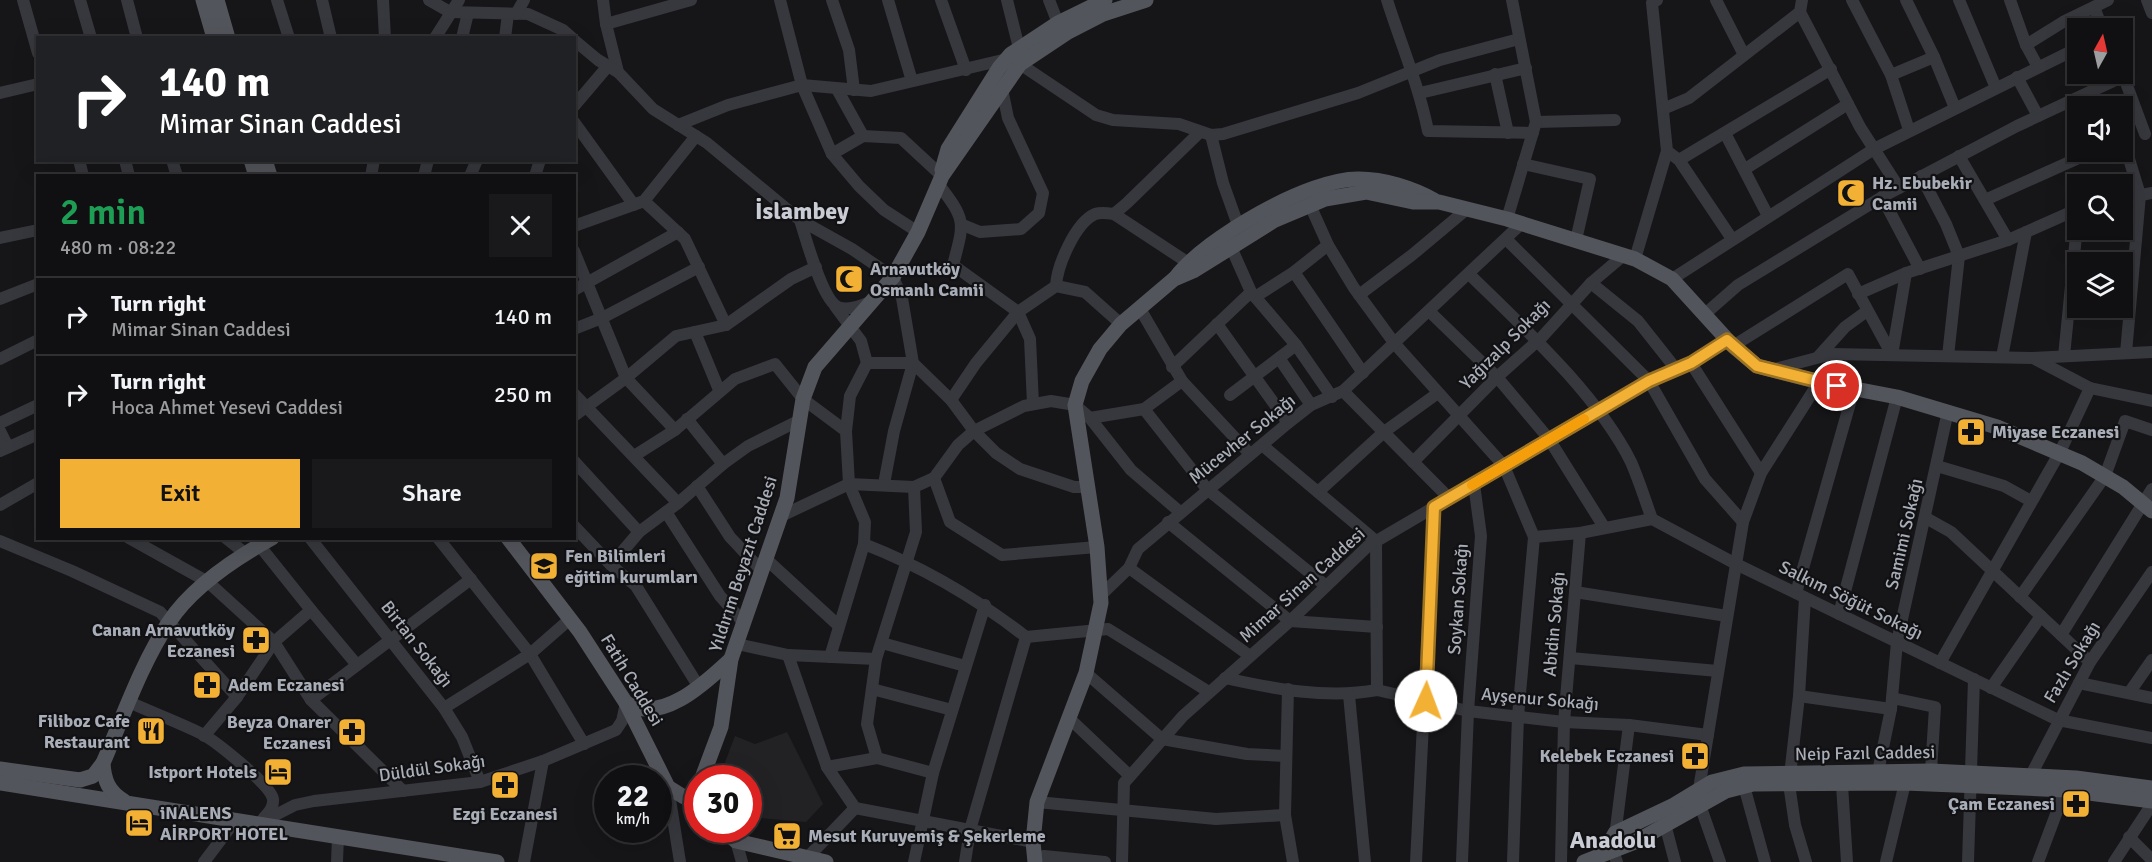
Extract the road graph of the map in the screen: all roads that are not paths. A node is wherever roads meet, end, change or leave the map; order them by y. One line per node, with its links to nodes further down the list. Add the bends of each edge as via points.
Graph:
1 (23, 0): 55 (street)
2 (80, 0): 41 (street)
3 (127, 0): 42 (street)
4 (203, 0): 43 (main road)
5 (217, 0): 44 (main road)
6 (277, 0): 45 (street)
7 (322, 0): 46 (street)
8 (383, 0): 47 (street)
9 (429, 0): 34 (street)
10 (459, 0): 34 (street)
11 (524, 0): 37 (street)
12 (603, 0): 40 (street)
13 (691, 0): 40 (street)
14 (780, 0): 74 (street)
15 (832, 0): 78 (street, via 849,50)
16 (888, 0): 70 (street)
17 (941, 0): 65 (street)
18 (1008, 0): 56 (street)
19 (1049, 0): 39 (street)
20 (1105, 0): 39 (main road)
21 (1146, 0): 60 (main road, Yıldırım Beyazıt Caddesi, via 1103,14)
22 (1387, 0): 66 (street)
23 (1512, 0): 52 (street)
24 (1657, 0): 84 (street, via 1652,3)
25 (1716, 0): 58 (street)
26 (1852, 0): 68 (street)
27 (1906, 0): 59 (street)
28 (1959, 0): 75 (street)
29 (2010, 0): 54 (street)
30 (2108, 0): 33 (street)
31 (2146, 0): 36 (street)
32 (1801, 6): 58 (street); 64 (street)
33 (2094, 7): 38 (street); 54 (street)
34 (450, 12): 35 (street); 48 (street)
35 (468, 13): 37 (street); 49 (street)
36 (2152, 13)
37 (512, 14): 50 (street); 51 (street, via 528,14)
38 (2098, 18)
39 (1058, 23): 56 (main road)
40 (606, 24): 63 (street)
41 (90, 36)
42 (136, 36)
43 (213, 36)
44 (227, 36)
45 (288, 36)
46 (331, 36)
47 (385, 36)
48 (436, 36)
49 (462, 36)
50 (506, 36)
51 (570, 36)
52 (1520, 39): 62 (street); 66 (street)
53 (576, 41): 63 (street)
54 (2026, 45): 61 (street)
55 (36, 46)
56 (1020, 48): 60 (main road)
57 (2067, 53): 61 (street)
58 (1744, 55): 84 (street, via 1689,98)
59 (1934, 57): 68 (street); 83 (street)
60 (1014, 62): 65 (street); 77 (main road, Yıldırım Beyazıt Caddesi); 94 (street, via 1096,115 1113,120 1179,124); 108 (main road, via 948,149)
61 (2038, 67): 69 (street)
62 (1526, 68): 67 (street); 89 (street)
63 (613, 69): 81 (street); 88 (street, via 652,109)
64 (1831, 69): 82 (street); 93 (street)
65 (966, 70): 70 (street)
66 (1409, 71): 80 (street); 94 (street, via 1358,93 1223,135)
67 (1495, 74): 80 (street); 92 (street)
68 (1891, 75): 90 (street)
69 (2017, 77): 75 (street); 85 (street)
70 (912, 81): 78 (street, via 871,91)
71 (36, 84): 79 (street)
72 (2103, 84): 85 (street)
73 (2127, 84): 91 (street)
74 (802, 85): 76 (street); 88 (street, via 728,105); 100 (street)
75 (1996, 88): 83 (street)
76 (837, 89): 78 (street); 96 (street)
77 (1002, 89): 108 (main road, Yıldırım Beyazıt Caddesi); 123 (street, via 1008,118 1043,193 1039,213 1021,229 980,232)
78 (854, 90)
79 (0, 93)
80 (1420, 93): 92 (street, via 1428,131)
81 (576, 104)
82 (1848, 104): 98 (street); 106 (street)
83 (1955, 108): 90 (street)
84 (1663, 109): 99 (street)
85 (2038, 116): 101 (street)
86 (1616, 120): 89 (street)
87 (576, 124): 114 (street)
88 (678, 125): 95 (street)
89 (1534, 128): 92 (street); 105 (street)
90 (1909, 130): 98 (street)
91 (2149, 132): 97 (street)
92 (1508, 133)
93 (1725, 133): 102 (street); 106 (street)
94 (1206, 134): 117 (street); 124 (street)
95 (696, 136): 114 (street); 120 (street)
96 (863, 136): 100 (street); 108 (street, via 901,138)
97 (2133, 136)
98 (1874, 149): 109 (street); 119 (street)
99 (1668, 151): 102 (street); 139 (street)
100 (832, 154): 127 (street, via 884,210)
101 (1959, 156): 107 (street); 112 (street)
102 (1679, 160): 130 (street)
103 (2070, 162): 112 (street)
104 (2133, 162): 110 (street)
105 (1524, 164): 121 (street); 132 (street, via 1590,178)
106 (1745, 169): 119 (street)
107 (1921, 176): 109 (street); 138 (street)
108 (940, 180): 123 (street); 127 (main road, Yıldırım Beyazıt Caddesi)
109 (1899, 188): 111 (street)
110 (2146, 194): 180 (street)
111 (1882, 197): 143 (street); 166 (street, via 1738,285)
112 (1985, 200): 133 (street)
113 (1439, 202): 115 (main road, via 1366,192); 116 (main road); 124 (main road, via 1400,186 1348,180 1288,199)
114 (639, 203): 122 (street); 126 (street)
115 (1310, 205): 135 (street); 136 (main road, via 1275,220)
116 (1467, 208): 121 (main road); 157 (street)
117 (1114, 214): 140 (street); 153 (street, via 1102,212 1087,220 1064,252 1057,267)
118 (2067, 214): 128 (street)
119 (1768, 216): 130 (street)
120 (800, 220): 142 (street); 147 (street)
121 (1514, 221): 131 (street, Mücevher Sokağı); 132 (main road)
122 (576, 225)
123 (963, 225): 165 (street, via 953,265)
124 (1238, 225): 140 (main road)
125 (36, 230): 129 (street)
126 (678, 232): 141 (street); 152 (street)
127 (918, 232): 147 (main road, Yıldırım Beyazıt Caddesi)
128 (2026, 232): 133 (street); 185 (street)
129 (0, 238)
130 (1732, 239): 149 (street)
131 (1507, 240): 146 (street, Mücevher Sokağı); 160 (street)
132 (1576, 240): 139 (main road)
133 (2008, 240): 138 (street)
134 (2076, 240): 183 (street)
135 (1328, 245): 144 (street); 157 (street)
136 (1231, 247): 148 (main road); 155 (street)
137 (576, 256): 152 (street)
138 (1959, 256): 143 (street); 182 (street)
139 (1630, 257): 149 (main road); 150 (street, Yağızalp Sokağı)
140 (1187, 262): 148 (main road)
141 (699, 267): 167 (street); 170 (street)
142 (816, 267): 161 (street, via 825,293); 170 (street, via 790,279)
143 (1920, 269): 145 (street)
144 (1294, 272): 155 (street); 195 (street)
145 (1906, 273): 156 (street); 181 (street)
146 (1469, 274): 163 (street, Mücevher Sokağı); 175 (street)
147 (893, 278): 159 (main road, Yıldırım Beyazıt Caddesi); 190 (street, via 902,298)
148 (1174, 279): 162 (main road)
149 (1672, 279): 166 (main road)
150 (1591, 283): 160 (street, Yağızalp Sokağı); 193 (street, via 1638,321)
151 (36, 285): 158 (street)
152 (588, 285): 154 (street); 167 (street)
153 (1056, 286): 165 (street); 168 (street, via 1085,292)
154 (576, 289)
155 (1253, 294): 169 (street); 178 (street)
156 (1858, 294): 164 (street); 176 (street, Mimar Sinan Caddesi, via 1848,274)
157 (1359, 295): 177 (street)
158 (0, 299)
159 (870, 302): 161 (street, via 845,309); 171 (main road, Yıldırım Beyazıt Caddesi)
160 (1572, 303): 175 (street, Yağızalp Sokağı); 200 (street)
161 (835, 306): 171 (street)
162 (1139, 307): 168 (main road); 192 (street)
163 (1429, 311): 177 (street, Mücevher Sokağı); 197 (street)
164 (1867, 311): 181 (street); 184 (street, via 1845,327)
165 (1018, 312): 211 (street); 213 (street, via 1030,339)
166 (1705, 314): 176 (main road)
167 (602, 318): 172 (street); 198 (street)
168 (1121, 324): 214 (main road, via 1088,369)
169 (1217, 324): 192 (street); 196 (street)
170 (726, 325): 173 (street)
171 (849, 325): 189 (street, via 861,340); 210 (main road, Yıldırım Beyazıt Caddesi, via 815,367)
172 (576, 328)
173 (695, 332): 198 (street, via 676,336); 204 (street)
174 (36, 341): 188 (street)
175 (1537, 341): 197 (street, Yağızalp Sokağı); 219 (street)
176 (1730, 343): 191 (street, Mimar Sinan Caddesi); 194 (main road, via 1752,363)
177 (1395, 344): 195 (street, Mücevher Sokağı); 205 (street)
178 (1296, 345): 186 (street); 206 (street)
179 (2152, 352): 180 (street)
180 (2126, 353): 183 (street)
181 (1892, 355): 182 (street); 184 (street)
182 (1948, 356): 185 (street)
183 (2064, 356): 187 (street)
184 (1818, 357): 194 (street)
185 (2002, 357): 187 (street)
186 (1280, 358): 196 (street); 215 (street)
187 (2032, 358): 202 (street)
188 (0, 359)
189 (867, 363): 190 (street); 231 (street, via 850,396)
190 (913, 363): 211 (street); 251 (street)
191 (1691, 363): 193 (street, Mimar Sinan Caddesi); 246 (street)
192 (1172, 367): 199 (street)
193 (1676, 369): 200 (street, Mimar Sinan Caddesi)
194 (1770, 370): 201 (main road)
195 (1363, 373): 206 (street, Mücevher Sokağı)
196 (1256, 375): 207 (street); 227 (street)
197 (1497, 377): 222 (street, Yağızalp Sokağı); 235 (street)
198 (626, 378): 217 (street); 228 (street)
199 (1182, 381): 218 (street); 239 (street)
200 (1649, 381): 219 (street, Mimar Sinan Caddesi); 271 (street, via 1705,478)
201 (1819, 382): 203 (main road); 246 (street)
202 (2090, 388): 212 (street); 238 (street)
203 (1854, 389): 209 (main road); 299 (street)
204 (719, 390): 210 (street, via 755,369 775,364); 224 (street)
205 (1438, 393): 222 (street); 233 (street)
206 (1338, 394): 215 (street, Mücevher Sokağı); 233 (street)
207 (1230, 395)
208 (576, 396): 217 (street)
209 (1897, 397): 220 (main road); 303 (street)
210 (803, 399): 225 (main road, Yıldırım Beyazıt Caddesi); 231 (street)
211 (951, 400): 232 (street)
212 (2152, 401)
213 (1033, 404): 214 (street); 232 (street)
214 (1075, 405): 223 (street); 255 (main road)
215 (1311, 405): 227 (street, Mücevher Sokağı)
216 (36, 406): 226 (street)
217 (586, 406): 221 (street); 240 (street)
218 (1144, 409): 223 (street); 256 (street)
219 (1597, 411): 235 (street, Mimar Sinan Caddesi); 269 (street, via 1630,462)
220 (1948, 411): 238 (main road); 245 (street, Samimi Sokağı)
221 (576, 414)
222 (1458, 416): 241 (street, Yağızalp Sokağı); 244 (street)
223 (1090, 418): 266 (street, via 1131,470)
224 (687, 419): 228 (street); 243 (street)
225 (800, 420): 243 (street, via 748,446); 267 (main road, Yıldırım Beyazıt Caddesi, via 791,482)
226 (0, 423)
227 (1288, 423): 236 (street, Mücevher Sokağı)
228 (675, 430): 240 (street)
229 (2152, 430): 247 (street, via 2125,421)
230 (0, 431): 237 (street)
231 (846, 431): 250 (street)
232 (974, 431): 248 (street, via 958,445); 255 (street, via 1020,469 1074,487)
233 (1384, 432): 241 (street); 258 (street)
234 (36, 435): 237 (street)
235 (1549, 439): 244 (street, Mimar Sinan Caddesi); 272 (street)
236 (1262, 445): 239 (street, Mücevher Sokağı); 258 (street)
237 (4, 449)
238 (2060, 452): 247 (main road); 260 (street)
239 (1250, 454): 256 (street, Mücevher Sokağı)
240 (634, 456): 261 (street)
241 (1413, 462): 259 (street)
242 (576, 463): 274 (street)
243 (723, 464): 253 (street)
244 (1504, 466): 252 (street, Mimar Sinan Caddesi); 276 (street)
245 (1937, 466): 260 (street, via 2004,486); 268 (street, Samimi Sokağı)
246 (1761, 473): 271 (street)
247 (2105, 476): 264 (main road); 300 (street)
248 (934, 478): 254 (street); 286 (street, via 950,522 1002,555)
249 (36, 484): 262 (street)
250 (849, 484): 251 (street); 267 (street); 284 (street, via 865,522)
251 (884, 484): 254 (street)
252 (1474, 484): 259 (street, Mimar Sinan Caddesi); 356 (street, Soykan Sokağı, via 1481,536)
253 (697, 486): 261 (street); 290 (street, via 730,537)
254 (914, 487): 287 (street, via 916,532)
255 (1087, 487): 286 (main road)
256 (1207, 489): 266 (street, Mücevher Sokağı); 296 (street)
257 (2152, 489): 264 (street)
258 (1318, 492): 283 (street)
259 (1449, 498): 263 (street, Mimar Sinan Caddesi)
260 (2031, 501): 292 (street)
261 (678, 503): 265 (street)
262 (0, 505)
263 (1434, 507): 283 (street, Mimar Sinan Caddesi); 350 (street)
264 (2148, 507): 313 (street)
265 (666, 512): 274 (street); 309 (street, via 720,596)
266 (1180, 512): 270 (street, Mücevher Sokağı)
267 (781, 516): 290 (main road, Yıldırım Beyazıt Caddesi)
268 (1926, 518): 292 (street, via 1951,532); 317 (street, Samimi Sokağı)
269 (1652, 519): 272 (street); 288 (street, Salkım Söğüt Sokağı)
270 (1168, 522): 291 (street, Mücevher Sokağı, via 1138,549); 308 (street)
271 (1743, 522): 288 (street)
272 (1604, 527): 275 (street)
273 (576, 528): 289 (street)
274 (639, 532): 289 (street)
275 (1580, 533): 276 (street); 297 (street, Abidin Sokağı)
276 (1534, 537): 357 (street)
277 (133, 540): 295 (street)
278 (234, 540): 285 (street)
279 (312, 540): 315 (street, Birtan Sokağı)
280 (440, 540): 294 (street)
281 (510, 540): 306 (main road, Fatih Caddesi)
282 (0, 541): 307 (street, via 160,612)
283 (1376, 541): 296 (street, Mimar Sinan Caddesi); 311 (street)
284 (864, 544): 287 (street); 310 (street)
285 (259, 546): 295 (main road); 302 (street)
286 (1097, 547): 298 (main road)
287 (906, 561): 301 (street); 319 (street)
288 (1736, 564): 299 (street, Salkım Söğüt Sokağı); 304 (street)
289 (611, 565): 337 (street, via 636,586)
290 (764, 565): 309 (main road, Yıldırım Beyazıt Caddesi); 310 (street)
291 (1129, 568): 298 (street, Mücevher Sokağı); 322 (street)
292 (1991, 569): 300 (street); 329 (street)
293 (2152, 572): 328 (street, Fazlı Sokağı)
294 (471, 579): 315 (street); 320 (street)
295 (208, 582): 307 (main road); 316 (street)
296 (1326, 586): 308 (street, Mimar Sinan Caddesi)
297 (1575, 592): 304 (street); 324 (street, Abidin Sokağı)
298 (1100, 596): 312 (main road)
299 (1800, 596): 303 (street, Salkım Söğüt Sokağı); 346 (street)
300 (2020, 597): 305 (street)
301 (985, 605): 314 (street); 331 (street)
302 (311, 610): 316 (street); 330 (street)
303 (1839, 614): 317 (street, Salkım Söğüt Sokağı)
304 (1727, 616): 332 (street)
305 (2041, 616): 313 (street); 338 (street)
306 (570, 619): 320 (street); 352 (main road, Fatih Caddesi)
307 (170, 621): 347 (street); 351 (main road)
308 (1290, 621): 311 (street); 322 (street, Mimar Sinan Caddesi)
309 (744, 623): 318 (main road, Yıldırım Beyazıt Caddesi)
310 (839, 626): 323 (street)
311 (1377, 627): 341 (street)
312 (1096, 631): 314 (street); 333 (main road); 342 (street, via 1108,629)
313 (2061, 635): 328 (street)
314 (1026, 637): 402 (street)
315 (390, 639): 330 (street); 354 (street, Birtan Sokağı)
316 (273, 642): 347 (street); 349 (street)
317 (1897, 642): 329 (street, Salkım Söğüt Sokağı); 353 (street, Samimi Sokağı)
318 (737, 644): 321 (street); 325 (main road, Yıldırım Beyazıt Caddesi)
319 (882, 644): 326 (street); 331 (street)
320 (530, 654): 354 (street); 366 (street)
321 (788, 654): 323 (street); 373 (street)
322 (1250, 656): 334 (street, Mimar Sinan Caddesi)
323 (830, 657): 326 (street)
324 (1570, 658): 332 (street); 360 (street, Abidin Sokağı)
325 (731, 659): 337 (main road); 345 (main road, Yıldırım Beyazıt Caddesi)
326 (876, 659): 339 (street)
327 (2152, 660): 343 (street)
328 (2090, 662): 336 (street, Fazlı Sokağı)
329 (1940, 663): 335 (street, Salkım Söğüt Sokağı)
330 (357, 665): 349 (street)
331 (966, 666): 355 (street)
332 (1718, 671): 362 (street)
333 (1086, 673): 358 (main road); 365 (street)
334 (1225, 678): 340 (street); 342 (street, Mimar Sinan Caddesi)
335 (1974, 679): 338 (street, Salkım Söğüt Sokağı); 381 (street)
336 (2079, 683): 343 (street); 359 (street, Fazlı Sokağı)
337 (703, 684): 345 (main road, via 717,684); 352 (main road, via 662,707 636,710)
338 (1991, 688): 359 (street, Salkım Söğüt Sokağı)
339 (872, 689): 355 (street); 368 (street, via 867,724)
340 (1288, 689): 344 (street); 367 (street)
341 (1377, 690): 344 (street); 350 (street, Ayşenur Sokağı)
342 (1209, 692): 365 (street, Mimar Sinan Caddesi)
343 (2129, 693): 348 (street)
344 (1349, 695): 425 (street)
345 (727, 696): 372 (main road, Yıldırım Beyazıt Caddesi, via 721,728)
346 (1799, 696): 353 (street); 380 (street)
347 (237, 697): 363 (street)
348 (2152, 698)
349 (311, 700): 389 (street)
350 (1426, 701): 356 (street, Ayşenur Sokağı); 426 (street)
351 (129, 702): 363 (street); 370 (main road)
352 (626, 703): 366 (street, Düldül Sokağı, via 616,730); 371 (main road, Fatih Caddesi)
353 (1892, 704): 375 (street, via 1935,707); 376 (street, Samimi Sokağı)
354 (444, 708): 382 (street, Birtan Sokağı, via 462,738)
355 (952, 710): 377 (street)
356 (1468, 711): 357 (street, Ayşenur Sokağı); 427 (street, Soykan Sokağı)
357 (1518, 716): 360 (street, Ayşenur Sokağı); 428 (street)
358 (1070, 719): 379 (street); 392 (main road)
359 (2058, 720): 364 (street, Salkım Söğüt Sokağı); 378 (street, Fazlı Sokağı)
360 (1564, 722): 361 (street, Ayşenur Sokağı); 429 (street, Abidin Sokağı)
361 (1629, 725): 362 (street, Ayşenur Sokağı); 403 (street)
362 (1708, 735): 390 (street)
363 (204, 736): 400 (street, via 272,795 272,808)
364 (2152, 738)
365 (1162, 739): 367 (street, via 1247,754); 379 (street, Mimar Sinan Caddesi)
366 (584, 744): 369 (street, Düldül Sokağı)
367 (1286, 756): 397 (street)
368 (877, 758): 373 (street); 377 (street)
369 (543, 761): 382 (street, Düldül Sokağı); 416 (street)
370 (103, 764): 374 (main road, via 93,776 80,780); 391 (main road, via 108,787)
371 (657, 765)
372 (707, 765)
373 (827, 767): 394 (street)
374 (0, 769)
375 (1931, 771): 376 (main road, Neip Fazıl Caddesi); 381 (main road, Neip Fazıl Caddesi)
376 (1878, 772): 380 (main road, Neip Fazıl Caddesi)
377 (933, 773): 399 (street)
378 (2031, 775): 381 (main road, Neip Fazıl Caddesi); 387 (main road, Neip Fazıl Caddesi)
379 (1130, 776): 395 (street, Mimar Sinan Caddesi, via 1124,783)
380 (1789, 779): 385 (main road); 386 (main road); 390 (main road, Neip Fazıl Caddesi, via 1734,775); 434 (street, via 1795,825)
381 (1971, 779): 384 (main road); 388 (main road); 437 (street)
382 (480, 782): 389 (street, Düldül Sokağı)
383 (0, 783): 391 (main road)
384 (1905, 783): 385 (main road); 436 (street)
385 (1842, 785): 435 (street)
386 (1744, 786): 390 (main road); 433 (street)
387 (2152, 788)
388 (2065, 790): 393 (main road); 438 (street)
389 (403, 791): 400 (street, Düldül Sokağı, via 295,805)
390 (1700, 797): 401 (main road); 403 (main road, Neip Fazıl Caddesi); 432 (street)
391 (126, 802): 398 (main road)
392 (1037, 802): 395 (street); 406 (main road); 411 (main road)
393 (2152, 802): 405 (street)
394 (855, 808): 399 (street); 410 (street)
395 (1123, 810): 397 (street, via 1216,819); 423 (street, Mimar Sinan Caddesi)
396 (672, 812): 417 (street, Fatih Caddesi)
397 (1285, 815): 424 (street)
398 (236, 821): 400 (main road); 413 (street)
399 (922, 822): 402 (street); 420 (street)
400 (258, 824): 404 (main road)
401 (1665, 824): 409 (main road); 431 (street)
402 (970, 830): 406 (street); 421 (street)
403 (1615, 833): 409 (main road)
404 (338, 837): 414 (street); 415 (main road)
405 (2129, 837): 412 (street); 439 (street)
406 (1033, 842): 411 (main road)
407 (737, 843): 418 (street)
408 (745, 843): 410 (main road)
409 (1611, 856): 430 (main road)
410 (808, 857): 419 (main road)
411 (1042, 860): 422 (street)
412 (2152, 860)
413 (204, 862)
414 (337, 862)
415 (497, 862)
416 (524, 862)
417 (680, 862)
418 (742, 862)
419 (826, 862)
420 (914, 862)
421 (965, 862)
422 (1105, 862)
423 (1122, 862)
424 (1293, 862)
425 (1365, 862)
426 (1416, 862)
427 (1462, 862)
428 (1513, 862)
429 (1561, 862)
430 (1584, 862)
431 (1675, 862)
432 (1720, 862)
433 (1765, 862)
434 (1806, 862)
435 (1847, 862)
436 (1886, 862)
437 (1968, 862)
438 (2038, 862)
439 (2114, 862)

